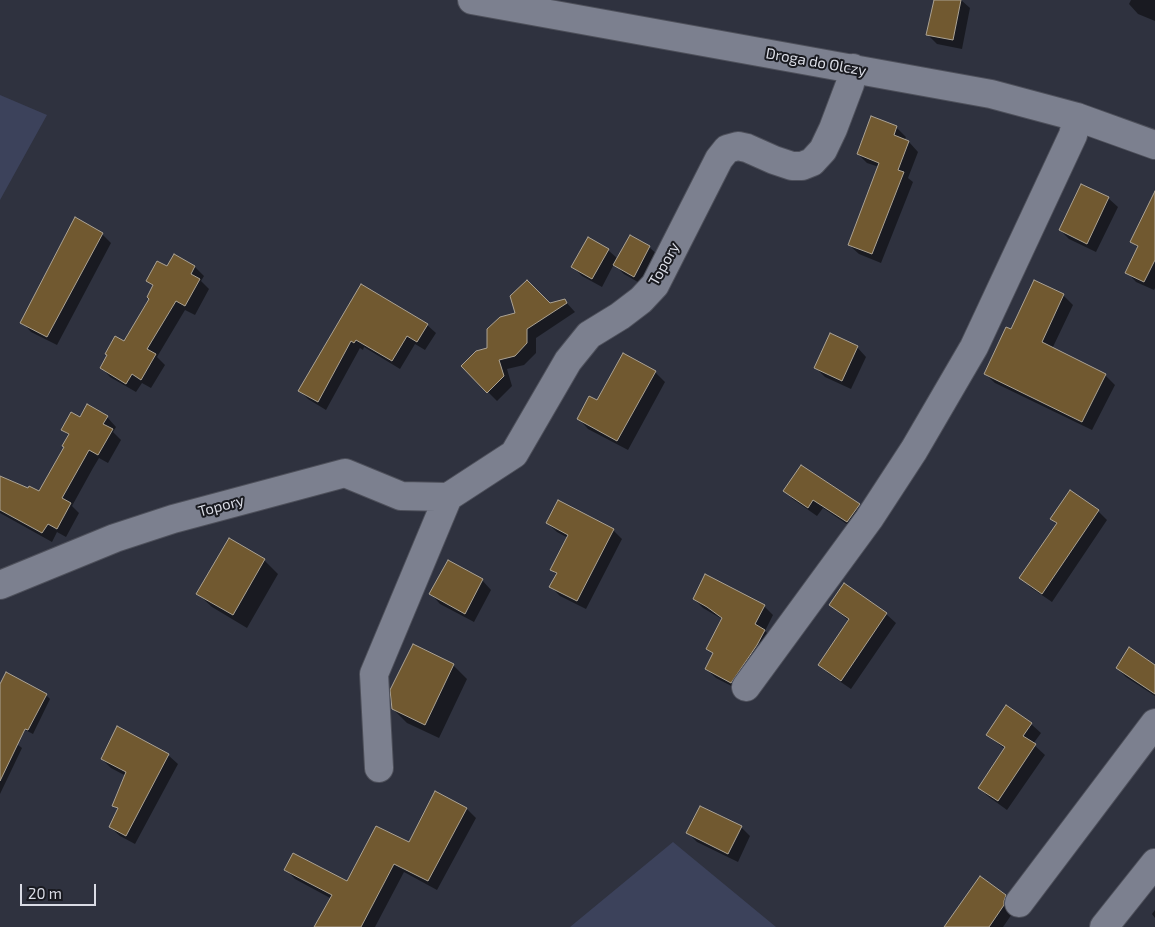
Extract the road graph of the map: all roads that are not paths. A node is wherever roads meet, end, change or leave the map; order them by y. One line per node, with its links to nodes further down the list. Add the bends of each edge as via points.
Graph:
1 (472, 0): 2 (street, Droga do Olczy)
2 (853, 68): 3 (street, Droga do Olczy, via 991,94); 5 (street, Topory, via 833,129 823,150 812,162 792,166 747,148 727,149 655,285 634,305 589,335 568,361 514,454)
3 (1078, 117): 4 (street, Droga do Olczy); 7 (street, via 1039,211 974,347 869,519)
4 (1155, 145)
5 (448, 497): 6 (street, Topory, via 401,496 345,473 173,519 115,538); 9 (street, via 374,674)
6 (0, 586)
7 (746, 687)
8 (1155, 723): 11 (street)
9 (379, 768)
10 (1155, 863): 12 (street)
11 (1018, 903)
12 (1104, 927)

